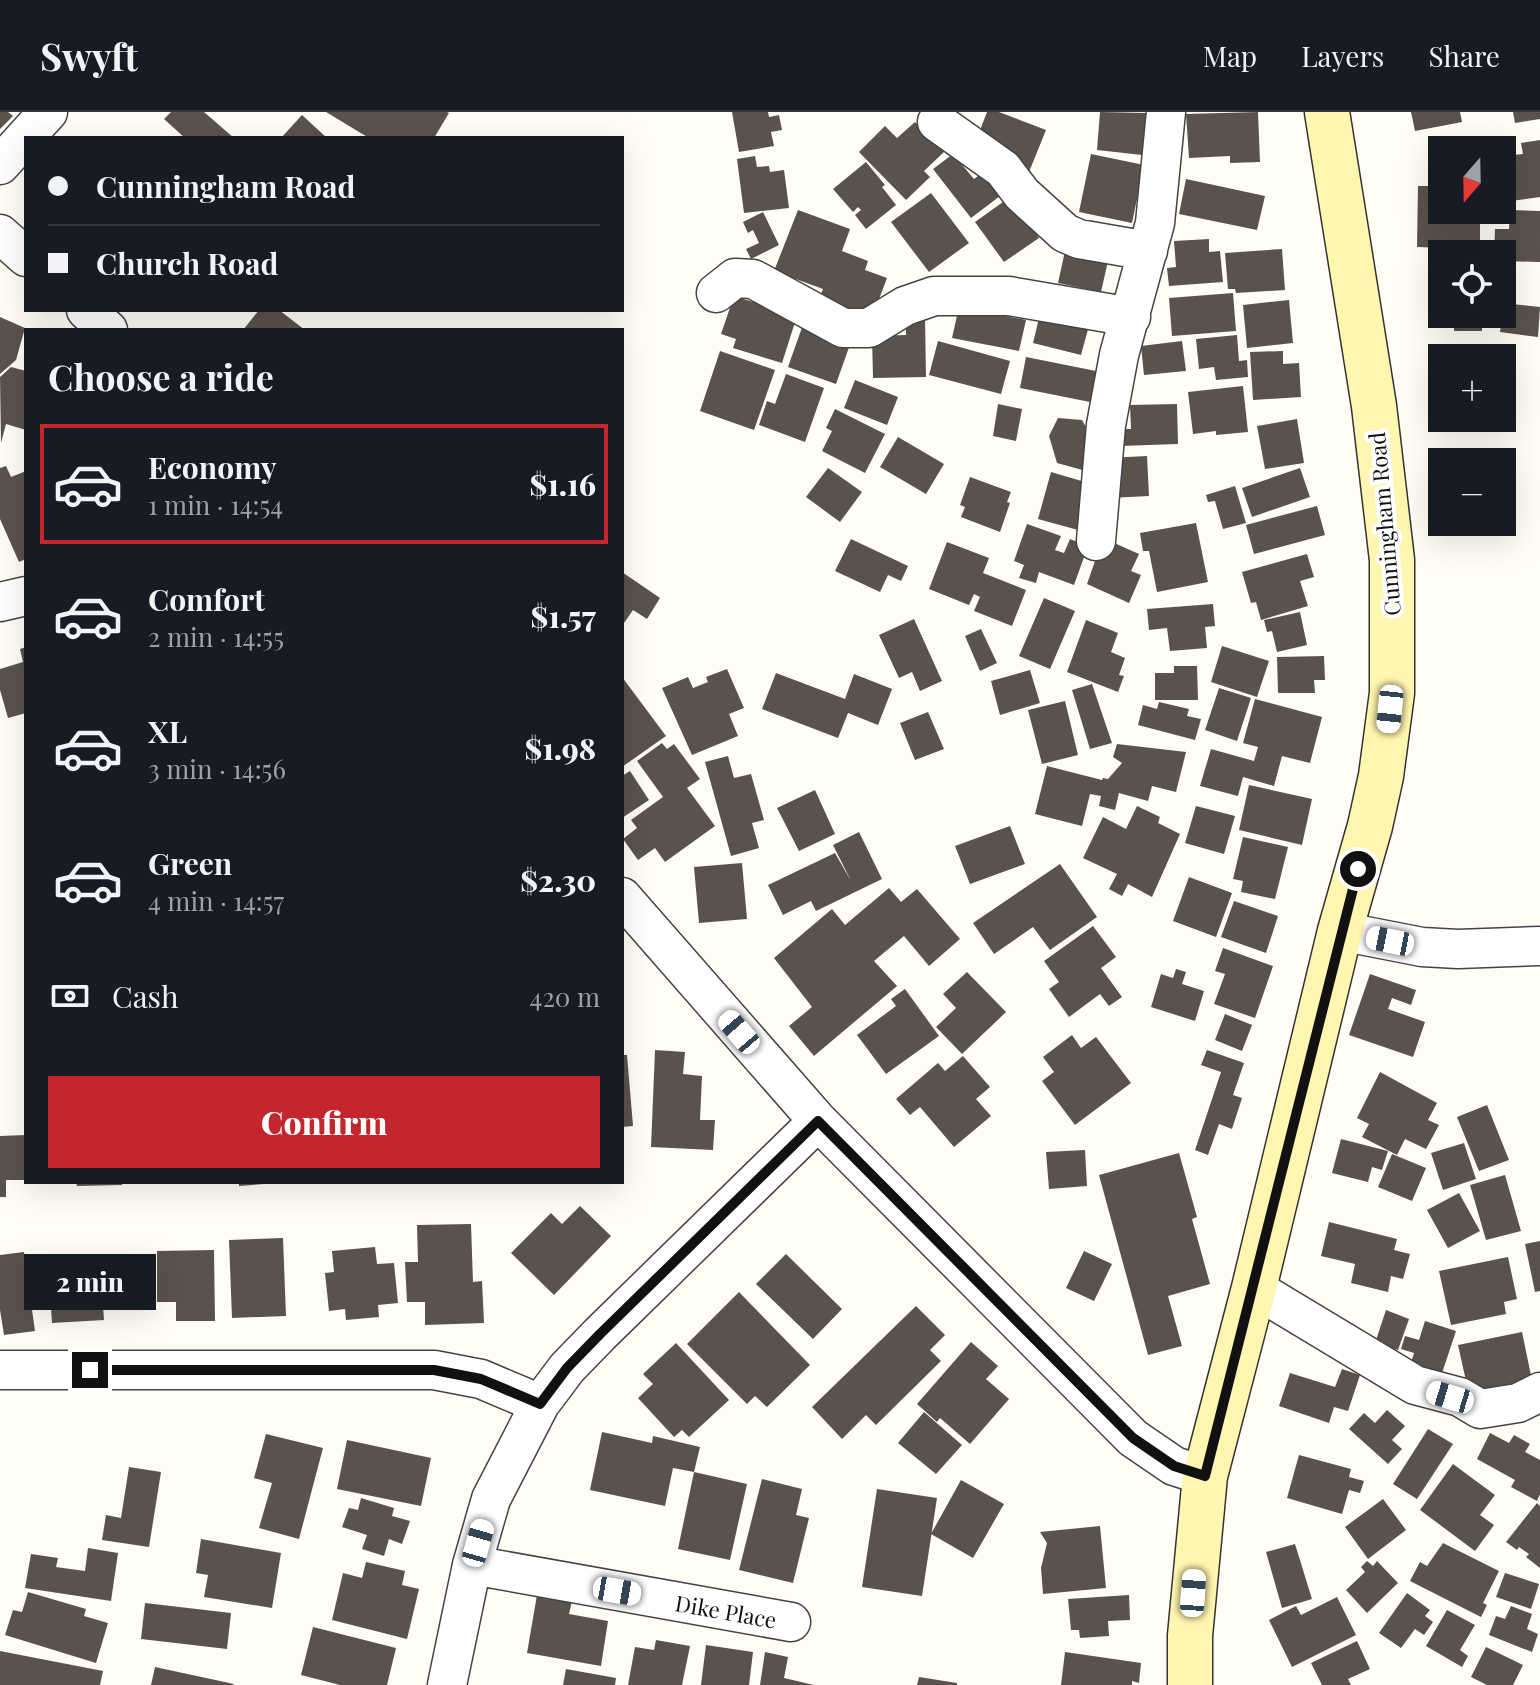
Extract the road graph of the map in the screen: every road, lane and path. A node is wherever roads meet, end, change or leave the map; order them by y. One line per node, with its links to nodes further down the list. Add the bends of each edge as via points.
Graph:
1 (48, 112): 5 (street)
2 (1166, 112): 9 (street)
3 (1327, 112): 19 (main road, Cunningham Road, via 1374,406 1393,591 1392,693 1381,776)
4 (937, 122): 9 (street, via 1003,169 1065,233)
5 (26, 136)
6 (24, 138): 7 (street)
7 (0, 165)
8 (0, 234): 10 (street)
9 (1148, 251): 13 (street)
10 (24, 255)
11 (716, 293): 13 (street, via 735,278 753,279 843,328 869,328 905,306 946,295 1009,296)
12 (88, 312): 14 (street)
13 (1131, 317): 15 (street, via 1106,425)
14 (106, 328)
15 (1096, 541)
16 (24, 596): 17 (street)
17 (0, 602)
18 (624, 899): 21 (street)
19 (1340, 931): 20 (street, via 1422,947); 22 (main road, Cunningham Road)
20 (1540, 946)
21 (818, 1121): 25 (street, via 589,1345); 26 (street, via 1133,1438 1174,1466)
22 (1254, 1288): 24 (street, via 1415,1385 1460,1397 1480,1409 1518,1403); 26 (main road, Cunningham Road)
23 (0, 1370): 25 (street, via 434,1370 481,1379)
24 (1540, 1392)
25 (540, 1404): 27 (street, via 491,1499)
26 (1205, 1476): 30 (main road, Cunningham Road)
27 (472, 1565): 28 (street, Dike Place); 29 (street)
28 (791, 1622)
29 (447, 1685)
30 (1190, 1685)

